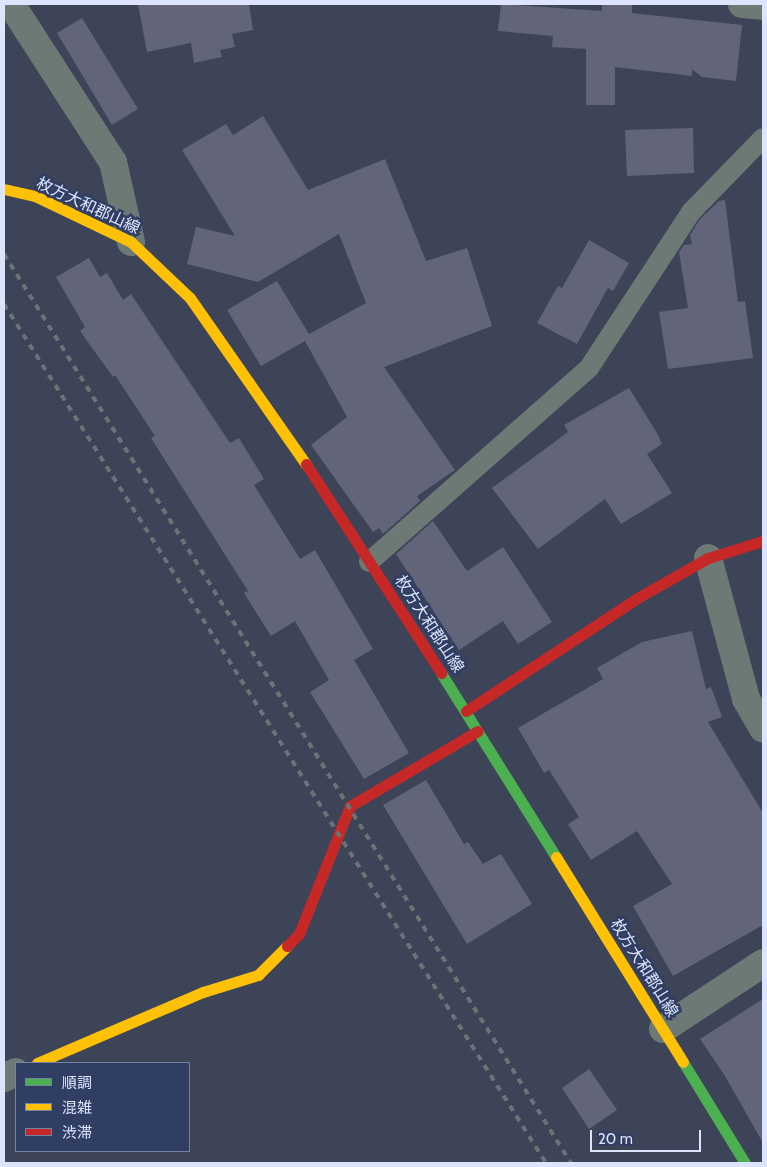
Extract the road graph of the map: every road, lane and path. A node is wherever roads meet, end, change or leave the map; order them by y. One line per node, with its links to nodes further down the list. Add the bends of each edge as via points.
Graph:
1 (11, 4): 6 (street, via 113,162)
2 (742, 4): 3 (street)
3 (763, 6)
4 (763, 138): 9 (lane, via 691,212 590,368)
5 (4, 189): 6 (main road, 枚方大和郡山線, via 35,196)
6 (131, 242): 9 (main road, 枚方大和郡山線, via 190,298)
7 (763, 541): 8 (main road)
8 (708, 558): 10 (main road, via 639,597); 11 (street, via 746,699)
9 (370, 562): 10 (main road, 枚方大和郡山線)
10 (466, 711): 12 (main road, 枚方大和郡山線)
11 (763, 729)
12 (478, 731): 14 (main road, 枚方大和郡山線); 15 (main road, via 350,806 299,934 258,975 203,992)
13 (763, 963): 14 (street)
14 (663, 1029): 16 (main road, 枚方大和郡山線)
15 (40, 1062)
16 (745, 1163)

